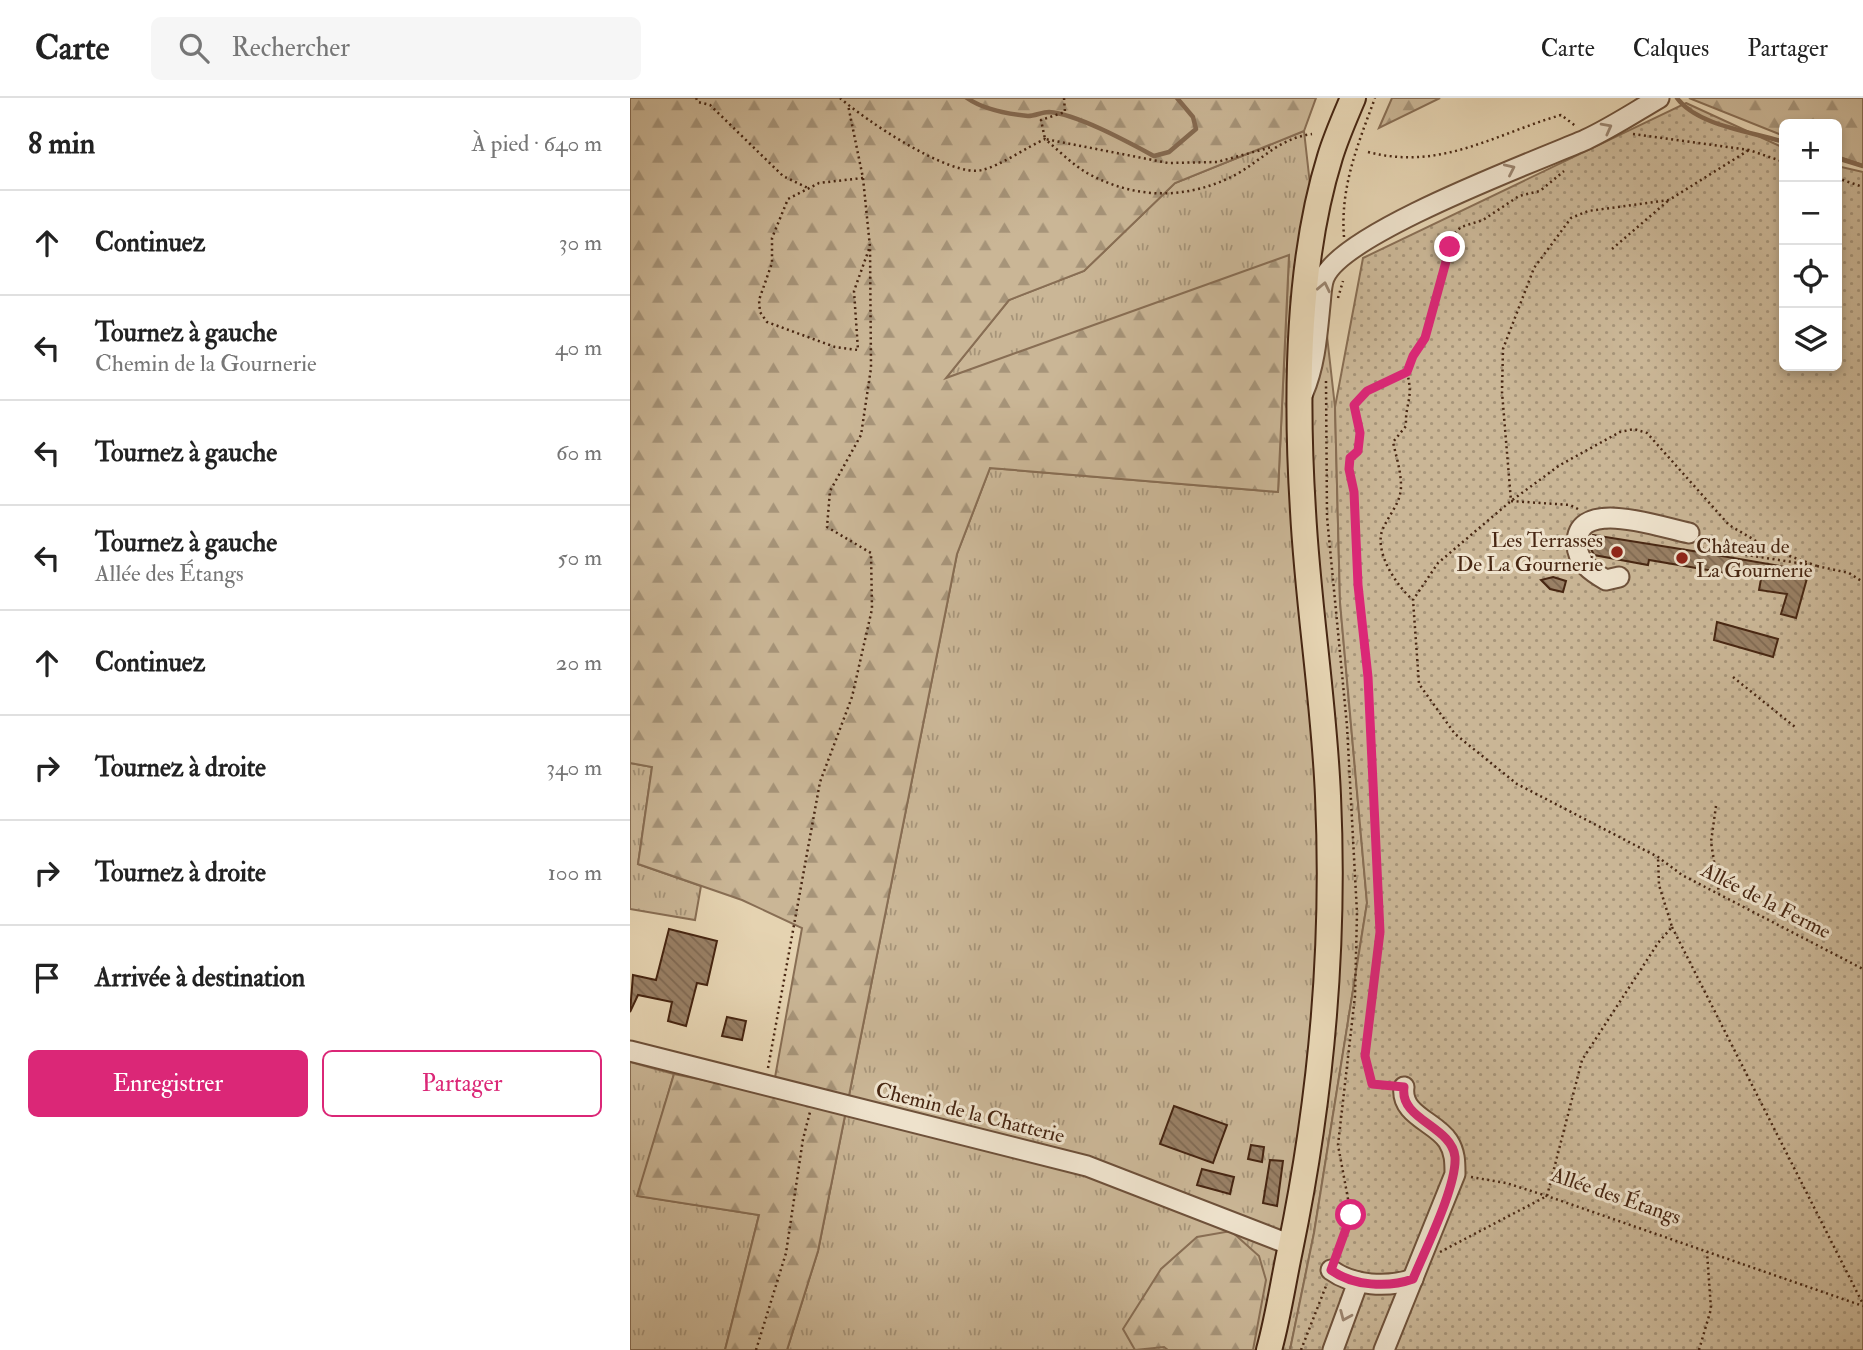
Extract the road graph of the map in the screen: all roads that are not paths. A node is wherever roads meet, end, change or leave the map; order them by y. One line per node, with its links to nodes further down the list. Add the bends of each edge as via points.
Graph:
1 (1353, 98): 3 (main road, via 1329,157 1318,209)
2 (1659, 98): 3 (street, one-way to 2, via 1312,373 1324,279 1337,258 1526,162 1586,139)
3 (1299, 400): 8 (main road, via 1331,889 1319,1082)
4 (1689, 533): 5 (street, via 1607,517 1580,529 1577,549 1583,563 1606,580)
5 (1619, 577)
6 (630, 1051): 8 (street, Chemin de la Chatterie, via 1087,1166)
7 (1404, 1087): 10 (street, via 1406,1101 1421,1120 1447,1138 1455,1154 1455,1174)
8 (1291, 1245): 12 (main road)
9 (1331, 1270): 11 (street)
10 (1416, 1271): 11 (street, via 1401,1284); 14 (street)
11 (1358, 1282): 13 (street, one-way to 13)
12 (1269, 1350)
13 (1333, 1350)
14 (1384, 1350)

